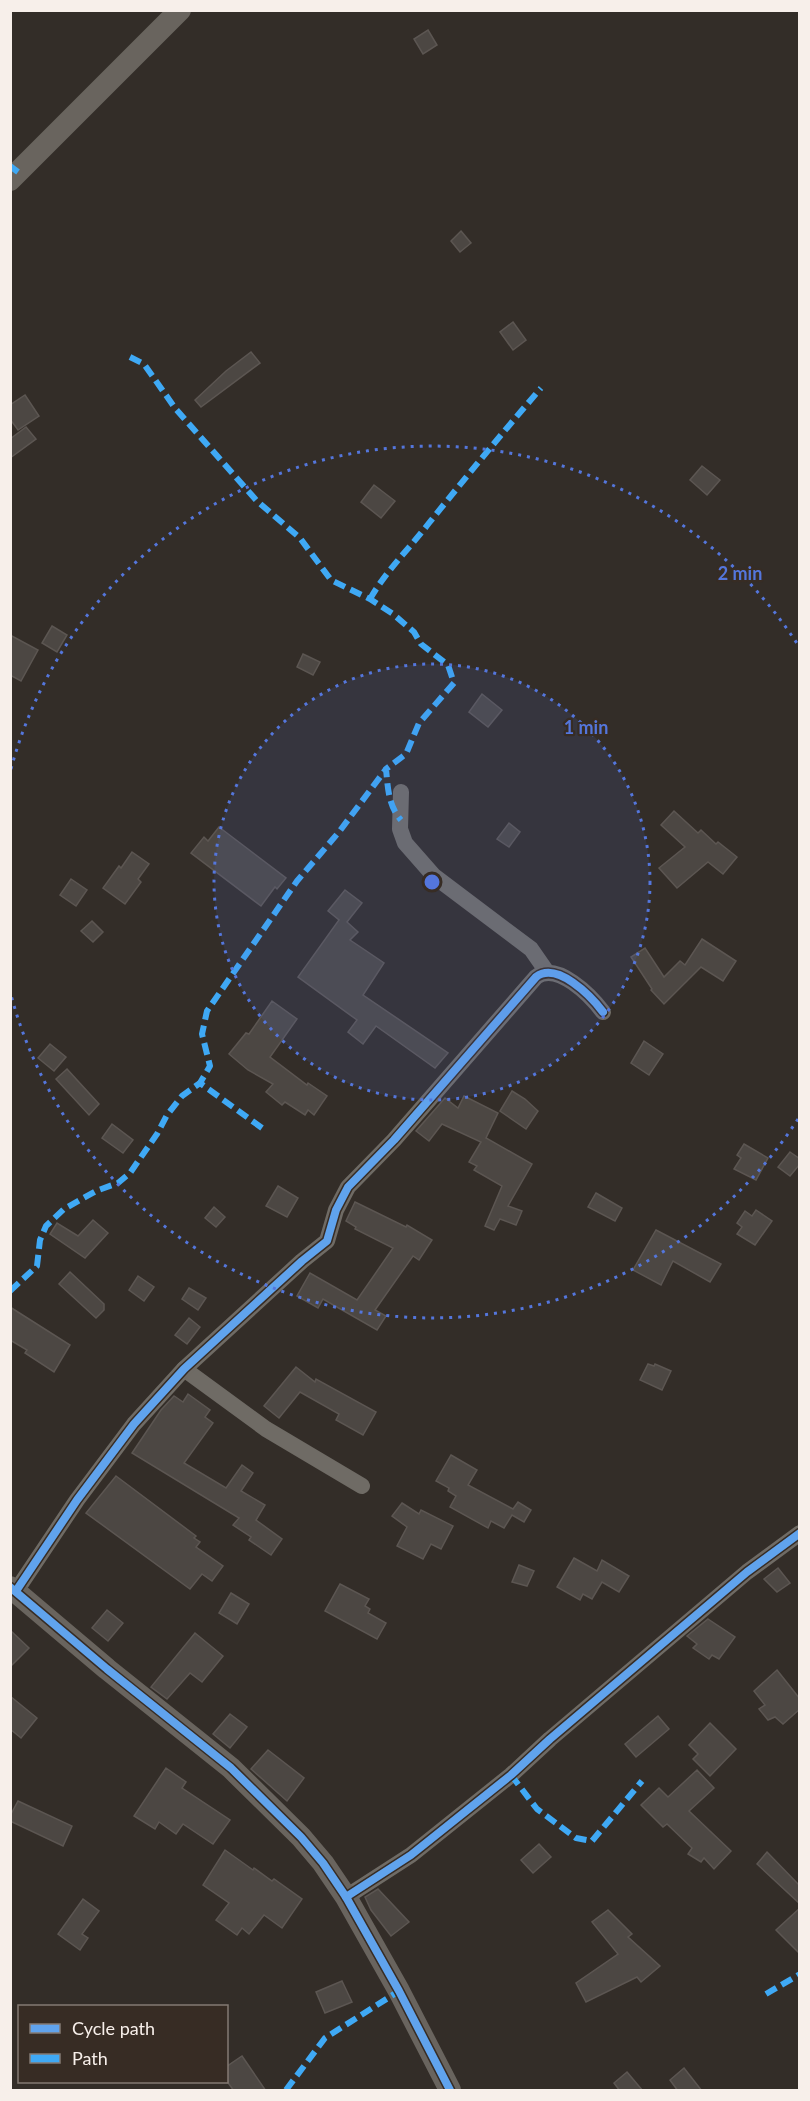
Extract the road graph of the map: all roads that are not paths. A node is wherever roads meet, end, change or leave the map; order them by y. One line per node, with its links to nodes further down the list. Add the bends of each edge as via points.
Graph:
1 (180, 10): 2 (street)
2 (10, 180)
3 (401, 792): 4 (street, via 400,829 405,843 434,876 531,949)
4 (547, 972): 5 (street, via 580,988); 6 (street, via 529,984 394,1140 348,1187 327,1241)
5 (603, 1012)
6 (184, 1369): 7 (street, via 266,1429); 9 (street, via 106,1460)
7 (362, 1486)
8 (800, 1533): 10 (street, via 739,1579 511,1775 411,1855)
9 (13, 1589): 10 (street, via 231,1768 301,1837)
10 (346, 1897): 11 (street)
11 (450, 2091)

